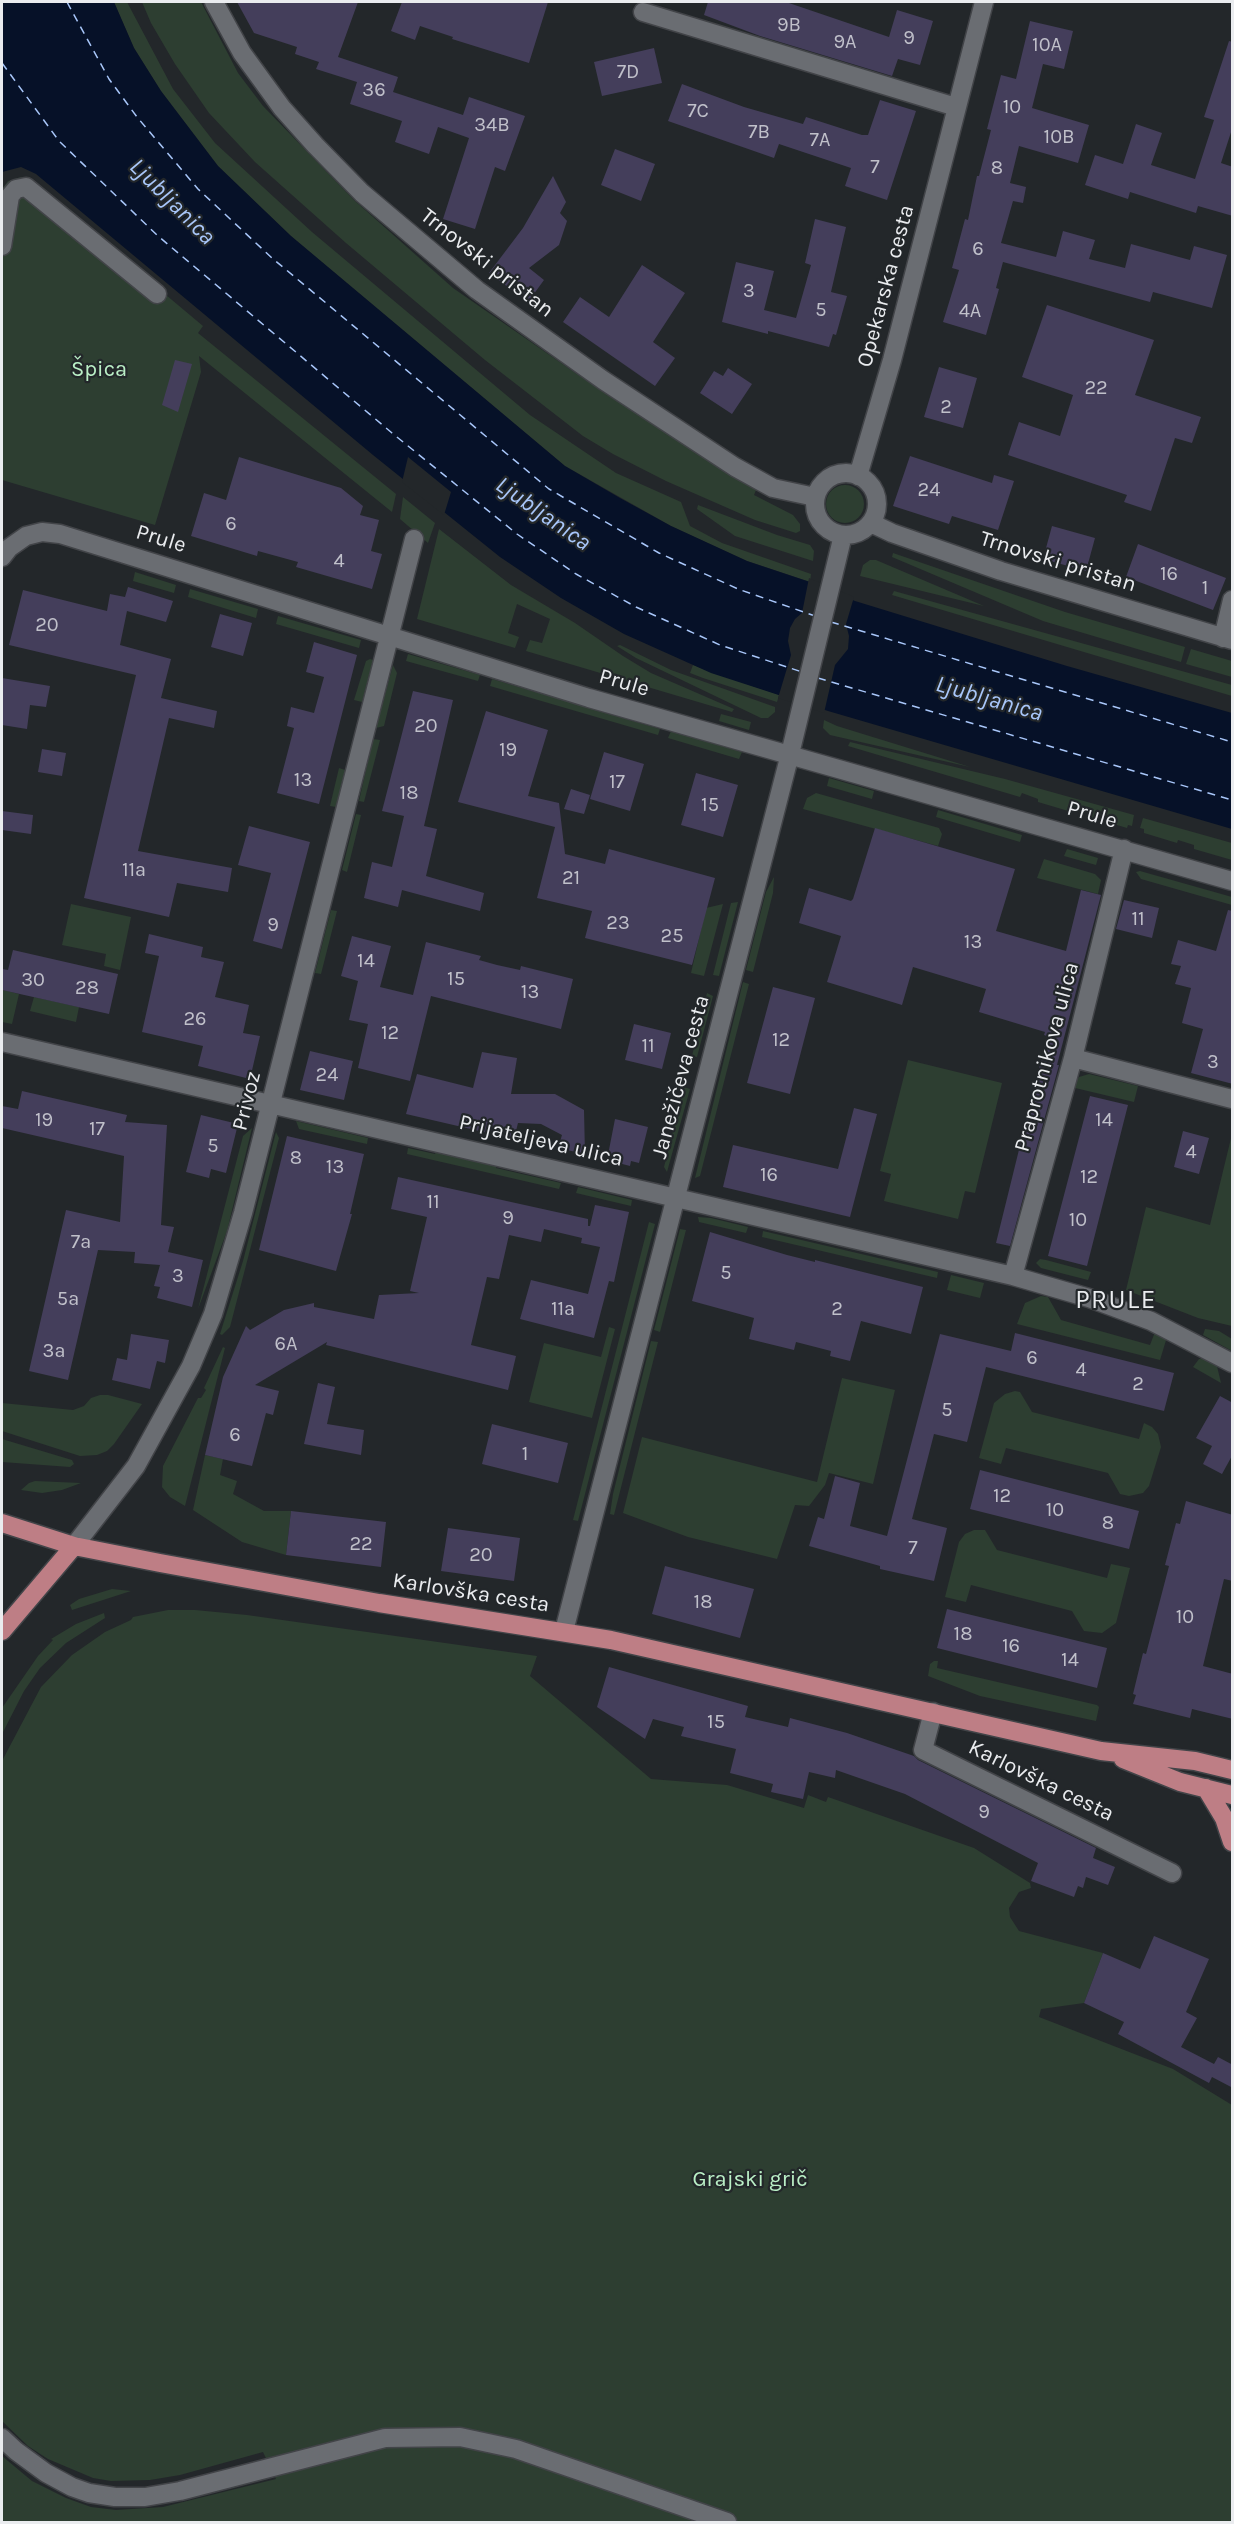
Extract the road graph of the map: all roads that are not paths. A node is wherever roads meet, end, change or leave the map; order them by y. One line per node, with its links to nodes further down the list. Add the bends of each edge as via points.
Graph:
1 (214, 2): 8 (street, Trnovski pristan, via 242,53 282,108 362,193 477,290 735,467 773,488)
2 (984, 2): 4 (street, Opekarska cesta)
3 (643, 12): 4 (street)
4 (956, 107): 7 (street, Opekarska cesta, via 892,360)
5 (2, 246): 6 (street, via 10,196 16,189 26,187)
6 (157, 294)
7 (858, 476): 8 (street, via 839,474 829,478); 9 (street, via 875,496)
8 (815, 496): 10 (street, via 814,507 822,524)
9 (871, 523): 10 (street, via 855,534); 15 (street, Trnovski pristan, via 1001,571)
10 (843, 535): 16 (street, Janežičeva cesta)
11 (414, 539): 14 (street, Privoz)
12 (5, 553): 14 (street, Prule, via 18,540 32,534 60,534)
13 (1233, 600): 15 (street)
14 (389, 634): 16 (street, Prule, via 589,698); 22 (street, Privoz)
15 (1228, 639)
16 (790, 754): 17 (street, Prule); 23 (street, Janežičeva cesta)
17 (1124, 849): 18 (street, Prule); 20 (street, Praprotnikova ulica)
18 (1233, 882)
19 (2, 1042): 22 (street, Prijateljeva ulica)
20 (1073, 1058): 21 (street); 24 (street, Praprotnikova ulica)
21 (1233, 1099)
22 (271, 1103): 23 (street, Prijateljeva ulica); 27 (street, Privoz, via 231,1256 191,1366 136,1466)
23 (674, 1197): 24 (street, Prijateljeva ulica); 29 (street, Janežičeva cesta)
24 (1013, 1276): 25 (street, Prijateljeva ulica, via 1151,1321)
25 (1233, 1364)
26 (2, 1523): 27 (main road, Karlovška cesta)
27 (74, 1545): 28 (main road); 29 (main road, Karlovška cesta, via 379,1603)
28 (2, 1631)
29 (564, 1631): 30 (main road, Karlovška cesta)
30 (933, 1712): 31 (main road, Karlovška cesta); 36 (street, Karlovška cesta, via 924,1750)
31 (1101, 1751): 32 (main road, Karlovška cesta, via 1195,1761); 33 (main road, Karlovška cesta)
32 (1233, 1770)
33 (1206, 1788): 34 (main road, Karlovška cesta); 35 (main road)
34 (1233, 1795)
35 (1233, 1842)
36 (1172, 1873)
37 (2, 2438): 38 (street, via 46,2473 72,2487 89,2493 135,2497 180,2491 385,2438 460,2436 516,2449)
38 (727, 2523)

